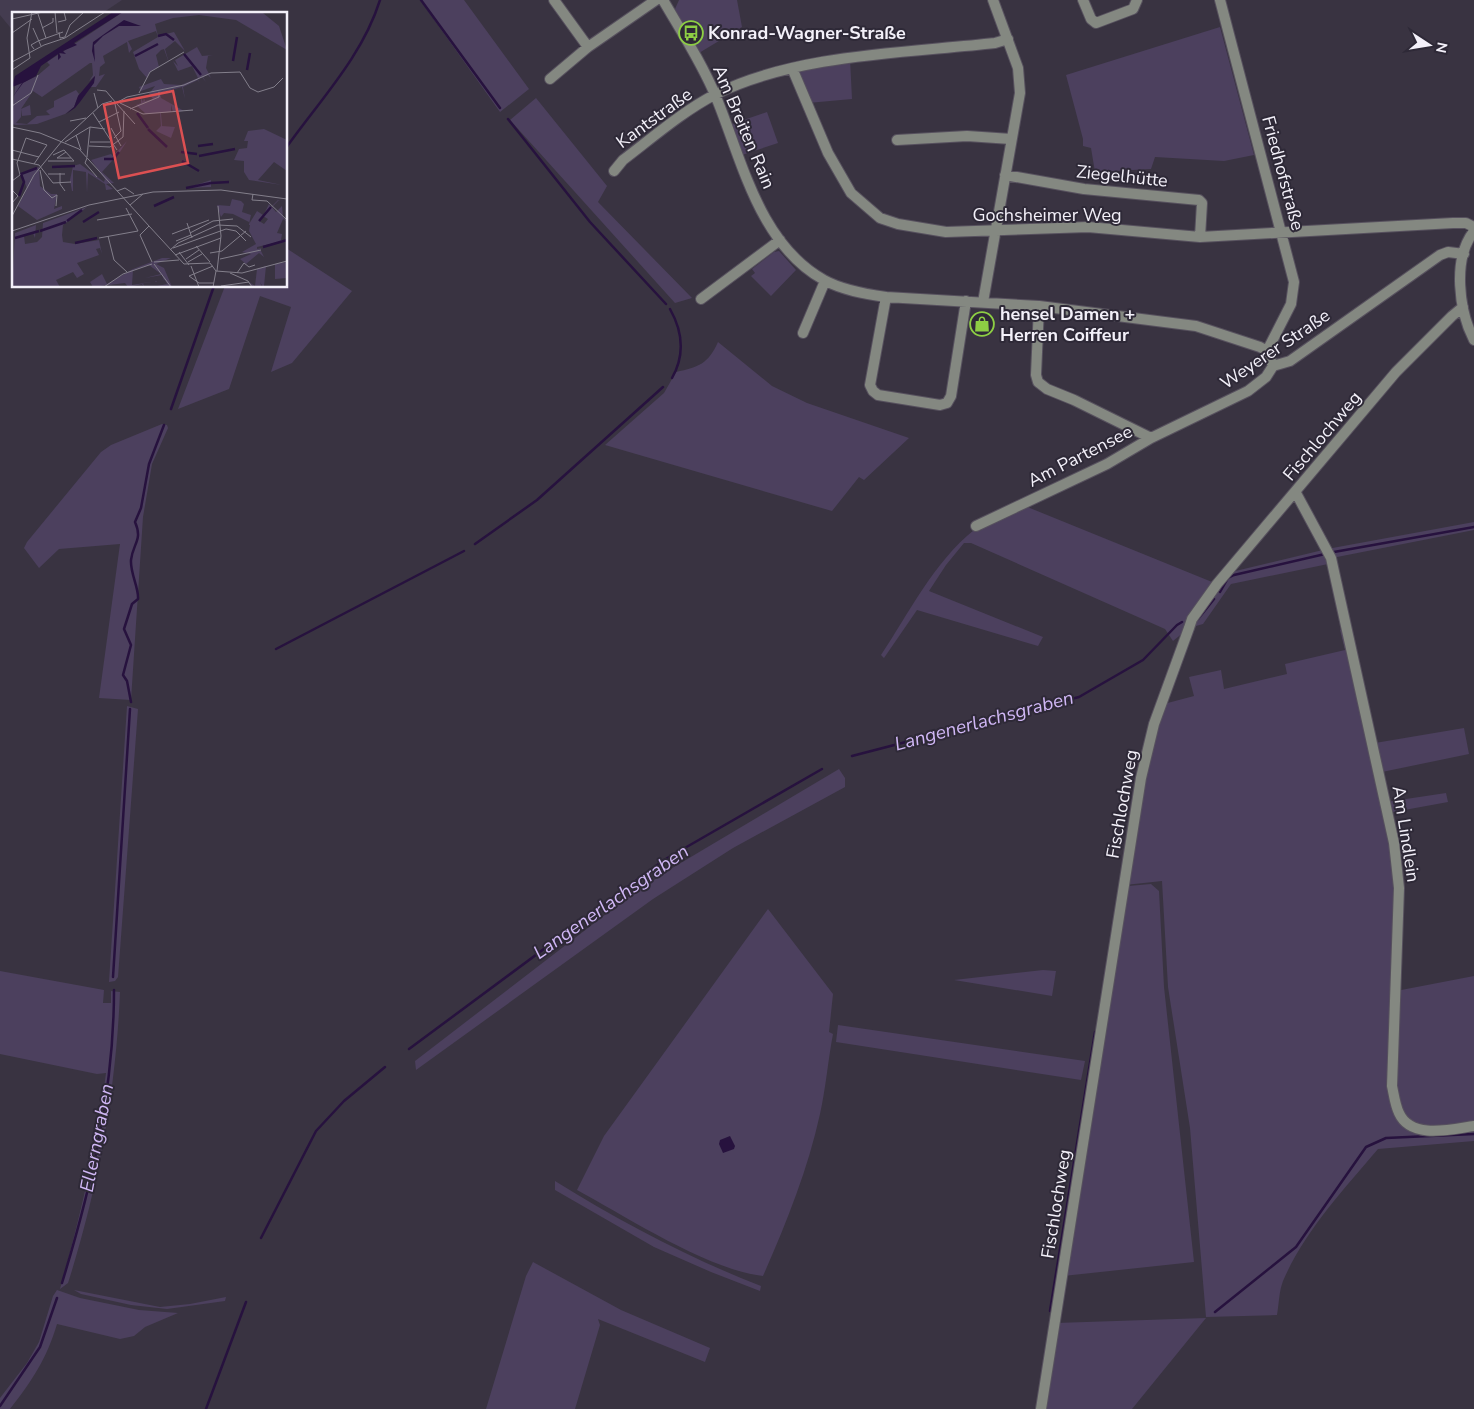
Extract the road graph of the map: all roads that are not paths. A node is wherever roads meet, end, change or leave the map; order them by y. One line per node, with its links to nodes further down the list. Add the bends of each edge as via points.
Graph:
1 (554, 0): 9 (street)
2 (656, 0): 9 (street)
3 (663, 0): 12 (street, Am Breiten Rain)
4 (993, 0): 8 (street)
5 (1083, 0): 6 (street, via 1096,23 1133,9)
6 (1137, 0)
7 (1220, 0): 20 (street, Friedhofstraße)
8 (1008, 39): 10 (street, Kantstraße, via 996,43 812,62); 13 (street, via 1018,68 1020,93)
9 (588, 47): 11 (street)
10 (792, 68): 12 (street, Kantstraße, via 752,79); 18 (street, Gochsheimer Weg, via 828,153 851,193 880,218 946,232)
11 (550, 79)
12 (715, 95): 15 (street, Kantstraße, via 623,160); 22 (street, Am Breiten Rain, via 750,186)
13 (1011, 139): 14 (street, via 967,136); 16 (street)
14 (897, 140)
15 (614, 171)
16 (1005, 175): 18 (street); 21 (street, Ziegelhütte, via 1084,189 1199,200 1202,203)
17 (1474, 227): 20 (street, Gochsheimer Weg, via 1466,223)
18 (995, 229): 21 (street, Gochsheimer Weg, via 1088,227); 28 (street)
19 (1474, 231): 23 (street)
20 (1282, 232): 21 (street, Gochsheimer Weg); 33 (street, Friedhofstraße, via 1294,294)
21 (1200, 237)
22 (780, 240): 24 (street, Am Breiten Rain, via 808,269); 26 (street)
23 (1464, 254): 30 (street, via 1461,279); 34 (street, Weyerer Straße, via 1448,252 1440,255 1290,360)
24 (825, 281): 25 (street, Am Breiten Rain, via 864,294); 31 (street)
25 (886, 297): 27 (street, Am Breiten Rain); 27 (street, via 870,385 873,391 878,395 940,405 947,403 951,396)
26 (700, 299)
27 (966, 301): 28 (street, Am Breiten Rain)
28 (984, 302): 29 (street, Am Breiten Rain)
29 (1038, 306): 33 (street, Am Breiten Rain, via 1196,326 1244,340); 35 (street, Am Partensee, via 1038,382 1046,389)
30 (1464, 307): 32 (street); 36 (street, Fischlochweg, via 1396,372)
31 (803, 333)
32 (1474, 340)
33 (1267, 351): 34 (street)
34 (1273, 366): 35 (street, Weyerer Straße, via 1266,377 1248,391)
35 (1151, 438): 37 (street, Am Partensee, via 1108,464)
36 (1296, 493): 38 (street, Am Lindlein, via 1331,558 1394,843 1399,888 1392,1086 1399,1114 1407,1123 1421,1130); 39 (street, Fischlochweg, via 1217,584 1192,619 1154,724 1141,778)
37 (976, 526)
38 (1474, 1126)
39 (1041, 1409)

